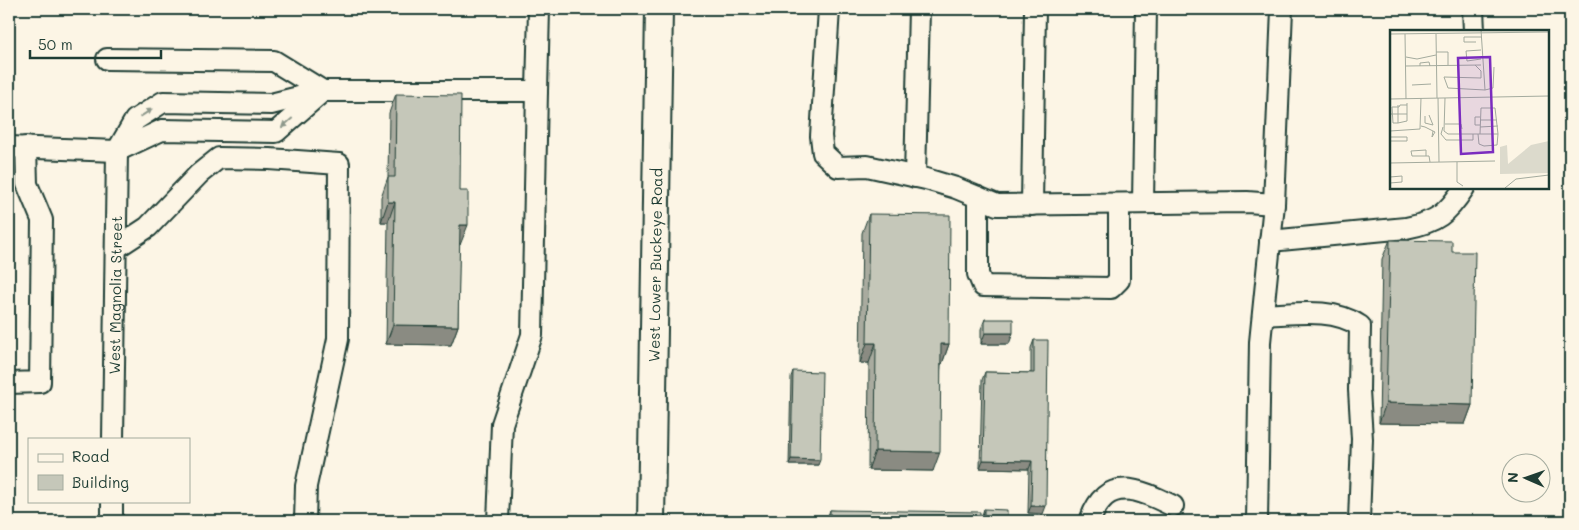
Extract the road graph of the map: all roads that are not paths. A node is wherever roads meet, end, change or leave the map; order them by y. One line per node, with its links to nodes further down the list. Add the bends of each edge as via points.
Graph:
1 (539, 9): 12 (street)
2 (659, 9): 32 (main road, West Lower Buckeye Road)
3 (829, 9): 15 (street, via 820,136 822,153 838,167 866,166)
4 (919, 9): 15 (street)
5 (1035, 9): 21 (street)
6 (1146, 9): 18 (street)
7 (1282, 9): 20 (street)
8 (1473, 9): 9 (street)
9 (1474, 30)
10 (106, 60): 11 (street, via 274,61)
11 (324, 91): 12 (street); 14 (street, one-way to 14, via 276,132 162,130); 14 (street, one-way to 11, via 134,120 163,102 271,104)
12 (536, 91): 31 (street, via 532,335 502,424)
13 (17, 147): 14 (street); 25 (street, via 27,184 42,220 40,382)
14 (117, 151): 23 (street, West Magnolia Street)
15 (915, 177): 17 (street)
16 (1463, 189): 22 (street, via 1437,218 1420,225)
17 (978, 197): 19 (street, via 978,274 983,286 1111,288 1120,280); 21 (street, via 997,205)
18 (1143, 203): 19 (street); 20 (street)
19 (1119, 204): 21 (street)
20 (1274, 204): 22 (street)
21 (1032, 205)
22 (1270, 240): 24 (street)
23 (116, 248): 26 (street, West Magnolia Street); 30 (street, via 148,227 218,158 269,158 339,164 338,339 306,486)
24 (1263, 315): 34 (street); 35 (street, via 1330,314 1360,326 1362,439)
25 (9, 383)
26 (113, 438)
27 (112, 502): 29 (street)
28 (1173, 506): 33 (street, via 1132,488 1104,497)
29 (112, 521)
30 (305, 521)
31 (498, 521)
32 (651, 521)
33 (1090, 521)
34 (1257, 521)
35 (1359, 521)

